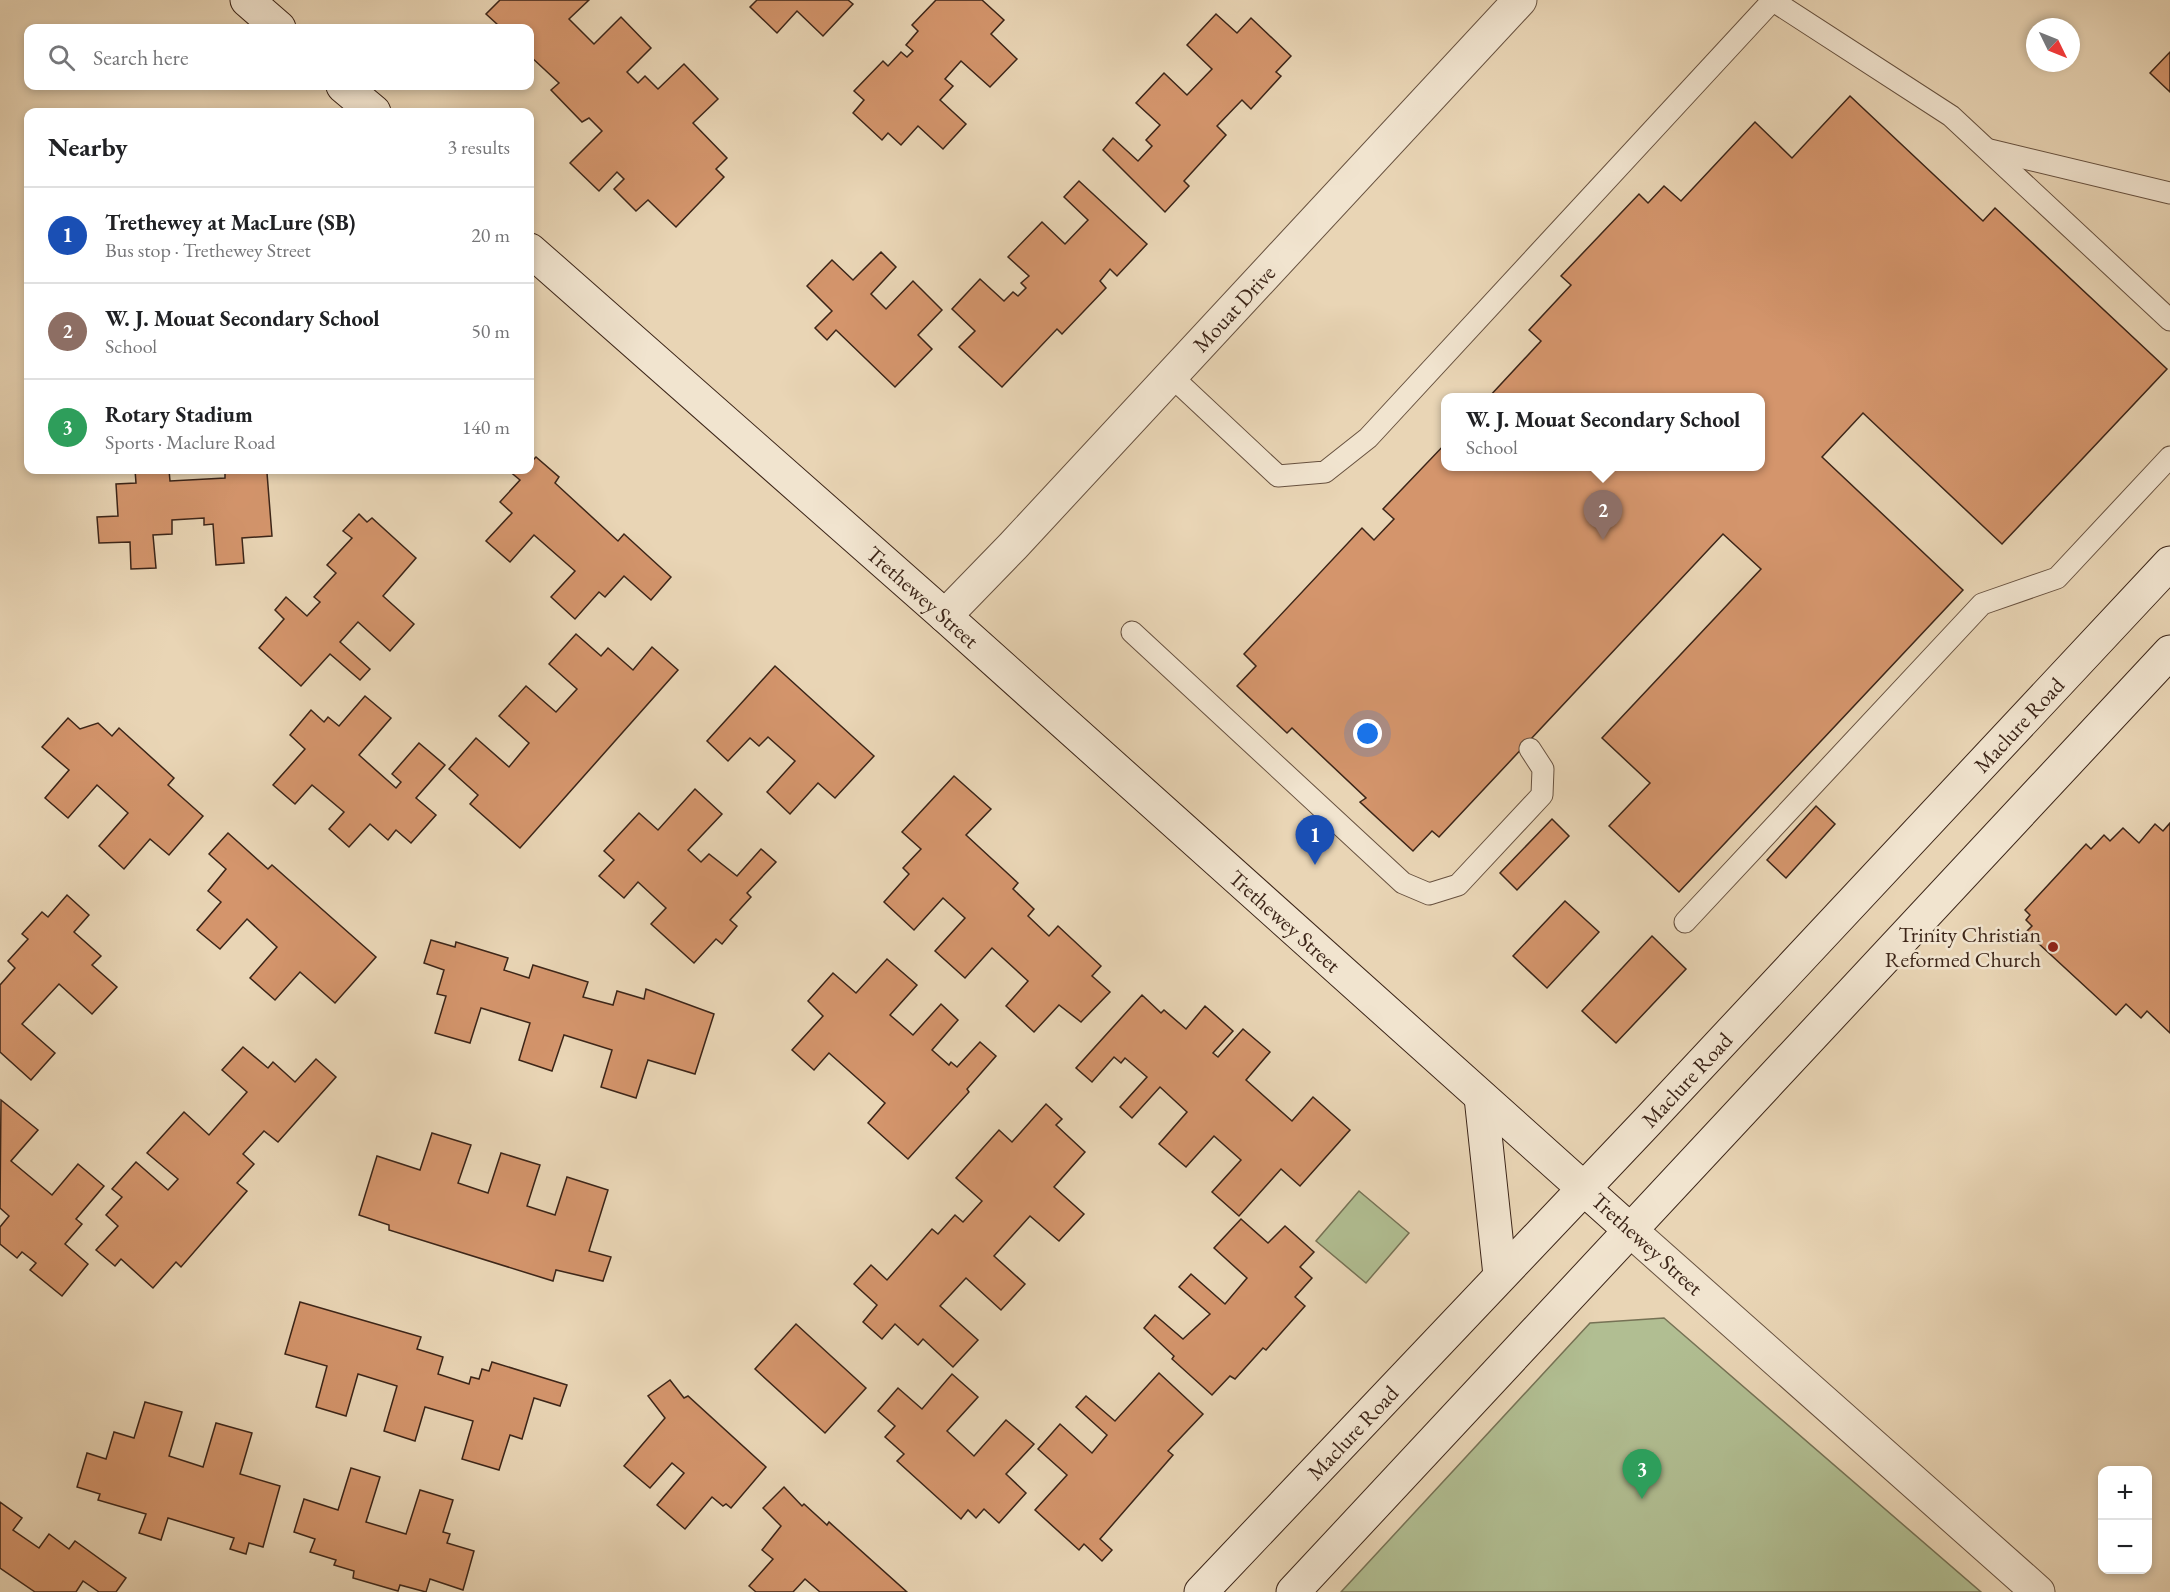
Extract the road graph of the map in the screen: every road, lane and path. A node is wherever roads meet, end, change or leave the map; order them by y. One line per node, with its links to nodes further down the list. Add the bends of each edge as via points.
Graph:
1 (247, 0): 4 (main road)
2 (1520, 0): 11 (main road, Mouat Drive)
3 (1772, 0): 7 (lane, via 1951,116); 11 (lane, via 1368,438 1325,472 1278,476)
4 (274, 24)
5 (349, 90): 6 (main road)
6 (369, 108)
7 (1987, 149): 8 (lane); 10 (lane)
8 (2170, 193)
9 (534, 254): 14 (main road, Trethewey Street)
10 (2170, 320)
11 (1170, 375): 14 (main road, Mouat Drive)
12 (2170, 457): 18 (lane, via 2057,578 1982,604)
13 (2170, 563): 20 (main road, Maclure Road)
14 (945, 616): 19 (main road, Trethewey Street)
15 (1132, 632): 17 (lane, via 1403,883 1429,894 1458,885 1542,795 1543,769)
16 (2170, 652): 21 (main road)
17 (1530, 749)
18 (1686, 922)
19 (1481, 1097): 20 (main road, Trethewey Street); 22 (main road)
20 (1584, 1188): 21 (main road, Trethewey Street); 22 (main road, Maclure Road)
21 (1630, 1230): 24 (main road); 25 (main road, Trethewey Street)
22 (1500, 1275): 23 (main road, Maclure Road)
23 (1201, 1592)
24 (1293, 1592)
25 (2038, 1592)

